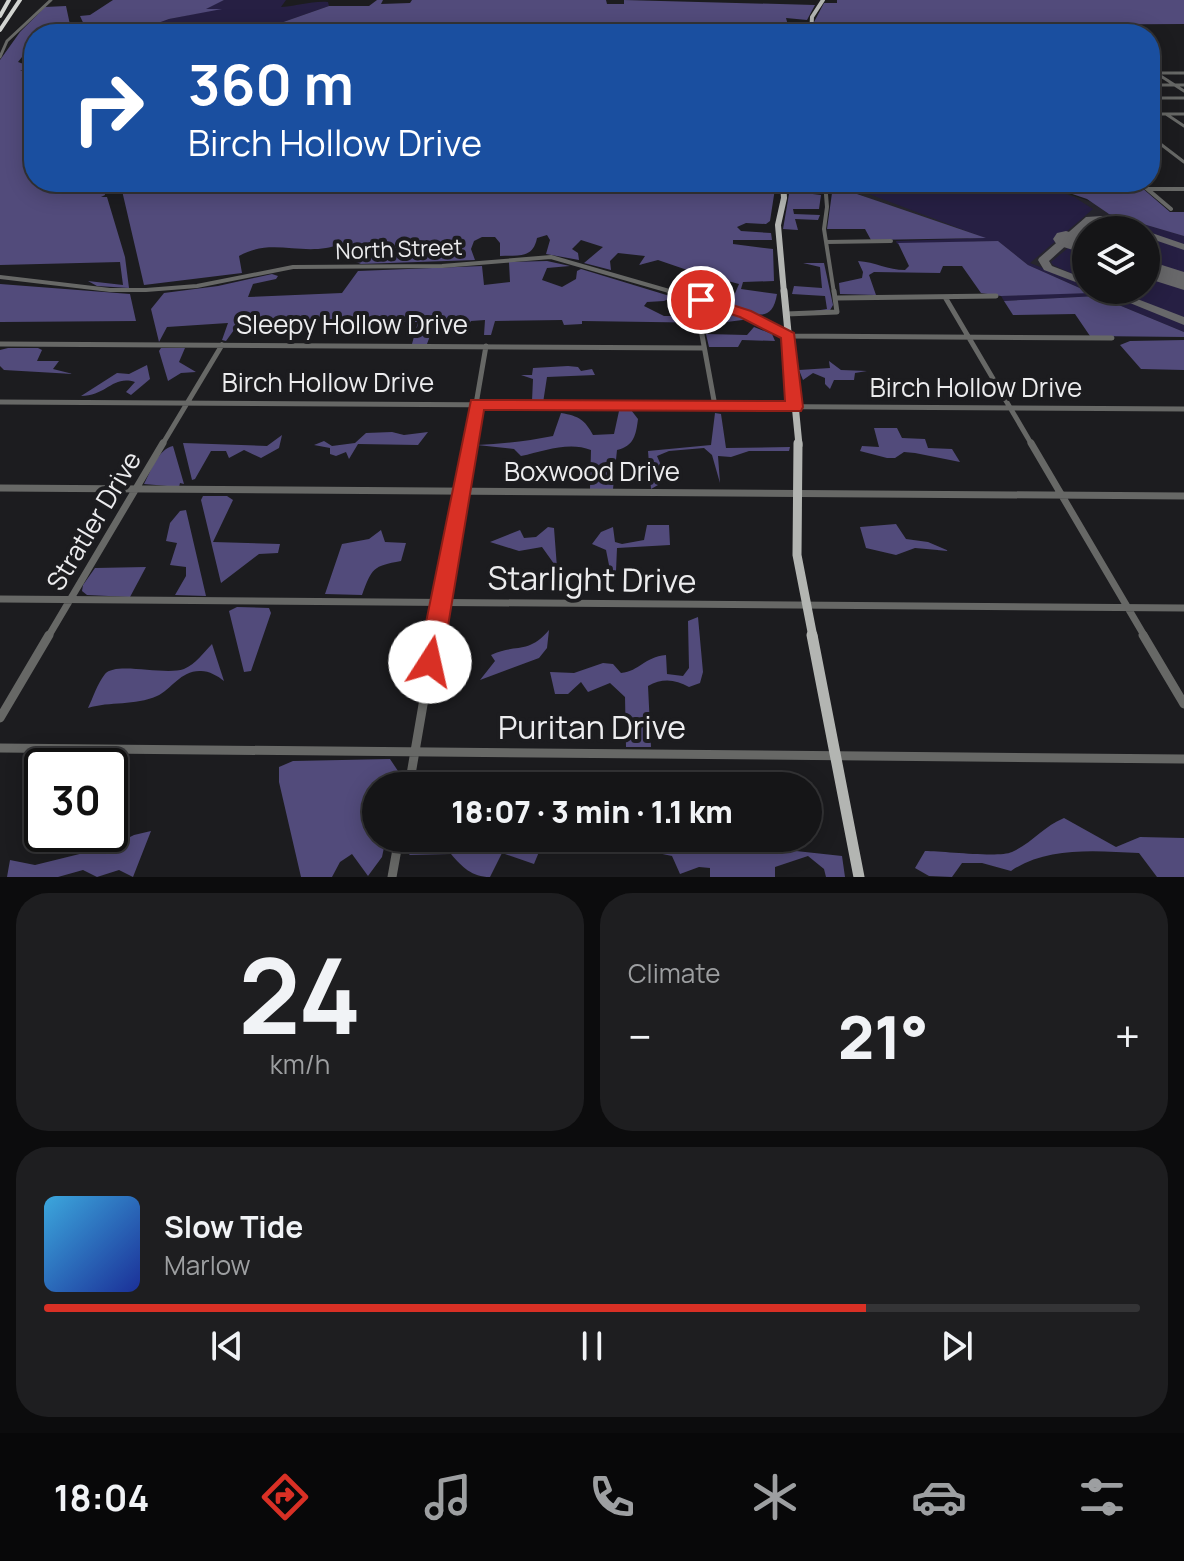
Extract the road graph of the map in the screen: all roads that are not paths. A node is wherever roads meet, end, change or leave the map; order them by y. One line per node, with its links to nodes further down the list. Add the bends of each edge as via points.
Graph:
1 (9, 0): 5 (highway)
2 (20, 0): 9 (highway)
3 (51, 0): 6 (street)
4 (823, 0): 7 (main road)
5 (0, 16)
6 (25, 24)
7 (811, 24)
8 (24, 25): 10 (street, via 7,41)
9 (0, 30)
10 (0, 57)
11 (1160, 73): 12 (street)
12 (1184, 73)
13 (1160, 76): 15 (street)
14 (1160, 85): 15 (street)
15 (1175, 85): 16 (street); 17 (street)
16 (1184, 85)
17 (1184, 91)
18 (1160, 98): 19 (street)
19 (1184, 98)
20 (1160, 114): 21 (street)
21 (1166, 114): 22 (street); 23 (street)
22 (1184, 114)
23 (1184, 126)
24 (1160, 144): 25 (street)
25 (1184, 162)
26 (1160, 189): 27 (street)
27 (1184, 189)
28 (783, 192): 38 (main road, via 778,225)
29 (826, 192): 33 (street)
30 (1151, 192): 31 (street)
31 (1171, 209)
32 (891, 241): 33 (street)
33 (826, 242): 37 (street)
34 (0, 277): 40 (street, North Street, via 158,290 283,268 442,266 551,257)
35 (996, 296): 36 (street)
36 (945, 297): 37 (street); 42 (street)
37 (836, 298): 38 (street, via 834,314)
38 (786, 316): 40 (street, via 780,324); 41 (main road)
39 (700, 324): 47 (street)
40 (766, 324): 41 (street, North Street)
41 (788, 336): 42 (street); 52 (main road)
42 (970, 338): 43 (street); 53 (street)
43 (1112, 338)
44 (0, 344): 45 (street, Sleepy Hollow Drive)
45 (222, 345): 46 (street, Sleepy Hollow Drive); 49 (street, Stratler Drive)
46 (486, 346): 47 (street, Sleepy Hollow Drive); 50 (street)
47 (704, 348): 51 (street)
48 (0, 402): 49 (street, Birch Hollow Drive)
49 (187, 402): 50 (street, Birch Hollow Drive); 56 (street, Stratler Drive)
50 (477, 404): 51 (street, Birch Hollow Drive); 57 (street)
51 (715, 406): 52 (street, Birch Hollow Drive)
52 (794, 407): 53 (street, Birch Hollow Drive); 58 (main road)
53 (1011, 408): 54 (street, Birch Hollow Drive); 59 (street)
54 (1184, 409)
55 (0, 488): 56 (street, Boxwood Drive)
56 (135, 489): 57 (street, Boxwood Drive); 62 (street, Stratler Drive)
57 (460, 492): 58 (street, Boxwood Drive); 63 (street)
58 (797, 493): 59 (street, Boxwood Drive); 64 (main road, via 797,555)
59 (1062, 495): 60 (street, Boxwood Drive); 65 (street)
60 (1184, 496)
61 (0, 599): 62 (street, Starlight Drive)
62 (70, 600): 63 (street, Starlight Drive); 68 (street, Stratler Drive)
63 (441, 603): 64 (street, Starlight Drive); 70 (street)
64 (806, 605): 65 (street, Starlight Drive); 71 (main road)
65 (1128, 608): 66 (street, Starlight Drive); 67 (street)
66 (1184, 608)
67 (1184, 704)
68 (0, 718)
69 (0, 748): 70 (street, Puritan Drive)
70 (414, 752): 71 (street, Puritan Drive); 73 (street)
71 (836, 756): 72 (street, Puritan Drive); 76 (main road)
72 (1184, 759)
73 (411, 772)
74 (396, 852): 75 (street)
75 (392, 877)
76 (859, 877)

